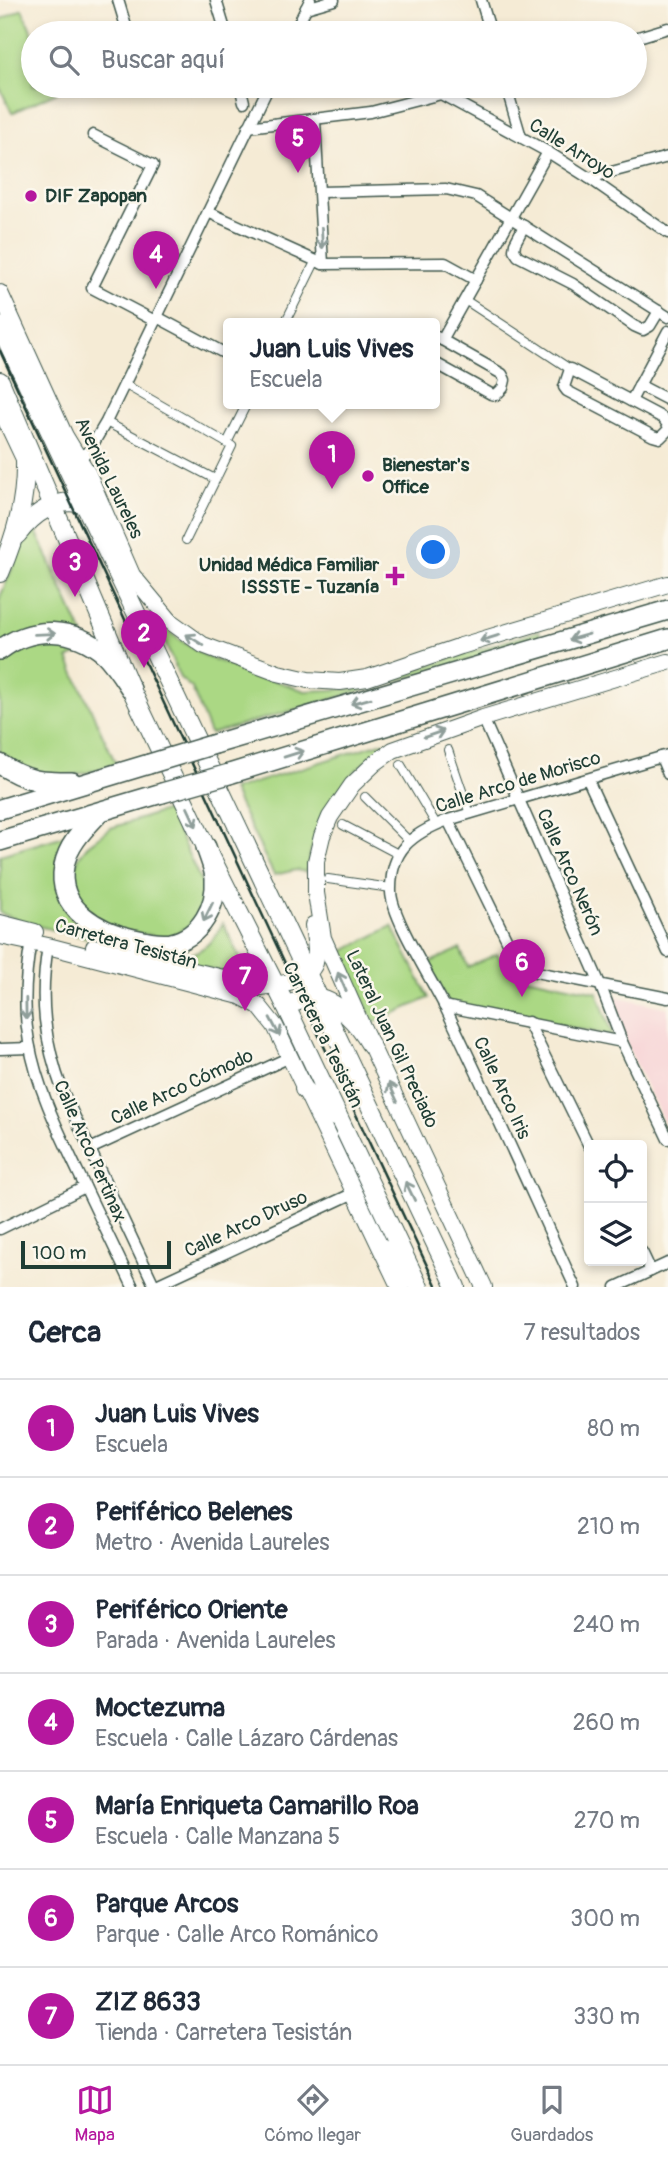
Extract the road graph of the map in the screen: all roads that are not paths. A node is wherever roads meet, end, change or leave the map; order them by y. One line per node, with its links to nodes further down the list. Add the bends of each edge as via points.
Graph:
1 (118, 0): 6 (street)
2 (216, 0): 7 (street)
3 (334, 0): 5 (street)
4 (481, 0): 9 (street)
5 (308, 4): 8 (street)
6 (124, 21)
7 (222, 21)
8 (300, 21)
9 (487, 21)
10 (668, 28): 11 (street)
11 (647, 34)
12 (243, 98): 17 (street)
13 (263, 98): 19 (street)
14 (426, 98): 18 (street, via 372,113)
15 (448, 98): 21 (street, Calle Arroyo)
16 (510, 98): 21 (street)
17 (244, 102)
18 (315, 121): 19 (street); 25 (street)
19 (248, 127): 26 (street)
20 (93, 135): 36 (street, via 152,165 92,288)
21 (521, 137): 22 (street, Calle Arroyo)
22 (548, 152): 24 (street, Calle Arroyo); 27 (street)
23 (668, 157): 24 (street)
24 (589, 178): 29 (street, Calle Arroyo)
25 (320, 192): 27 (street, via 460,190); 30 (street, one-way to 30)
26 (208, 212): 30 (street); 36 (street)
27 (511, 217): 28 (street); 31 (street)
28 (524, 226): 34 (street); 34 (street, via 515,243 519,257 573,284 643,330)
29 (668, 233)
30 (319, 262): 31 (street, via 445,263); 35 (street)
31 (476, 280): 33 (street)
32 (0, 293): 54 (main road, Avenida Laureles)
33 (465, 300): 39 (street); 43 (street)
34 (663, 314)
35 (288, 318)
36 (156, 319): 41 (street); 45 (street)
37 (0, 326): 57 (main road, Avenida Laureles)
38 (668, 331): 46 (street)
39 (440, 337)
40 (440, 339): 42 (street, via 502,374 503,388 491,394)
41 (223, 352)
42 (440, 366)
43 (570, 369): 48 (street); 52 (street, via 564,382 567,391 653,436 660,438)
44 (0, 380): 58 (main road)
45 (124, 384): 51 (street); 53 (street)
46 (639, 385): 47 (street); 48 (street)
47 (668, 400)
48 (631, 401): 52 (street, via 663,418)
49 (0, 408): 55 (main road)
50 (245, 409): 53 (street)
51 (106, 422): 54 (street, via 89,451); 56 (street)
52 (668, 427)
53 (230, 445): 56 (street)
54 (78, 458): 62 (main road, Avenida Laureles)
55 (25, 460): 58 (main road, via 43,498); 59 (main road, via 24,500)
56 (215, 480): 60 (street)
57 (85, 505): 58 (main road, via 65,501); 68 (main road, Avenida Laureles)
58 (53, 506): 59 (main road, via 30,519); 73 (main road)
59 (15, 538): 61 (main road)
60 (186, 540)
61 (0, 573)
62 (132, 575): 63 (main road, Avenida Laureles, one-way to 62, via 367,678 340,682 308,680 203,645 159,610); 68 (main road)
63 (668, 584)
64 (668, 600): 66 (highway)
65 (668, 610): 66 (highway)
66 (627, 623): 75 (highway, one-way to 75)
67 (668, 639): 72 (highway)
68 (151, 645): 75 (main road, Avenida Laureles)
69 (0, 650): 73 (highway, one-way to 73, via 26,635 72,635 105,655)
70 (668, 653): 72 (highway)
71 (668, 662): 74 (main road, Lateral Juan Gil Preciado)
72 (536, 681): 86 (highway, one-way to 72, bridge)
73 (131, 689): 93 (main road, Carretera a Tesistán, one-way to 93)
74 (483, 718): 84 (street, Calle Arco Nerón); 97 (main road, Lateral Juan Gil Preciado, one-way to 74, via 322,836 340,800 367,770 393,750)
75 (206, 743): 82 (highway, bridge); 104 (main road, Carretera a Tesistán)
76 (448, 750): 87 (street)
77 (664, 756): 80 (street); 81 (street, Calle Arco de Morisco)
78 (0, 764): 82 (highway, via 18,776 41,782)
79 (401, 765): 90 (street)
80 (668, 774)
81 (588, 780): 84 (street, Calle Arco de Morisco); 103 (street)
82 (90, 783): 85 (highway)
83 (365, 797): 92 (street)
84 (520, 800): 87 (street, Calle Arco de Morisco); 106 (street, Calle Arco Nerón)
85 (0, 809)
86 (99, 813): 91 (highway); 93 (highway, one-way to 86, via 215,875 212,907 193,932 161,944 107,932 81,916 63,877 72,845)
87 (470, 814): 88 (street, Calle Arco de Morisco)
88 (448, 820): 90 (street, Calle Arco de Morisco); 106 (street, via 522,969)
89 (344, 824): 94 (street)
90 (436, 824): 92 (street, Calle Arco de Morisco)
91 (0, 841)
92 (409, 841): 94 (street, Calle Arco de Morisco)
93 (206, 847): 105 (main road, Carretera a Tesistán)
94 (398, 854): 96 (street, Calle Arco de Morisco)
95 (328, 879): 96 (street)
96 (391, 888): 98 (street, Calle Arco de Morisco)
97 (316, 893): 104 (main road, via 312,906 316,962); 113 (main road, Lateral Juan Gil Preciado, one-way to 97, via 323,938)
98 (393, 907): 110 (street, Calle Arco Iris)
99 (0, 922): 105 (main road, via 261,987)
100 (0, 936): 101 (main road, Carretera Tesistán)
101 (31, 942): 102 (main road, Carretera Tesistán); 114 (street, Calle Arco Pertinax, one-way to 114, via 26,980)
102 (48, 946): 116 (main road, Carretera Tesistán, one-way to 116, via 240,996 272,1020); 121 (street, Calle Arco Pertinax, via 47,1040 63,1092)
103 (668, 952)
104 (307, 972): 105 (main road); 107 (main road, Carretera a Tesistán)
105 (276, 985): 109 (main road, Carretera a Tesistán)
106 (600, 985): 108 (street); 112 (street, Calle Arco Nerón)
107 (318, 998): 109 (main road); 113 (main road, via 352,1020); 126 (main road, Carretera a Tesistán, one-way to 107)
108 (668, 998)
109 (286, 1006): 118 (main road, Carretera a Tesistán)
110 (444, 1006): 111 (street); 137 (street, Calle Arco Iris)
111 (528, 1022): 112 (street); 120 (street)
112 (622, 1042): 119 (street, Calle Arco Nerón)
113 (370, 1044): 136 (main road, Lateral Juan Gil Preciado, one-way to 113)
114 (30, 1048): 115 (street); 122 (street, Calle Arco Pertinax, via 45,1101)
115 (0, 1049)
116 (290, 1057): 117 (main road, Carretera Tesistán); 121 (street, Calle Arco Cómodo)
117 (304, 1089): 118 (main road); 123 (main road, Carretera Tesistán)
118 (341, 1123): 124 (main road, Carretera a Tesistán)
119 (668, 1139)
120 (586, 1140)
121 (89, 1149): 131 (street, Calle Arco Pertinax)
122 (85, 1187): 125 (street); 130 (street, Calle Arco Pertinax)
123 (354, 1193): 131 (street, Calle Arco Druso); 132 (main road, Carretera Tesistán)
124 (384, 1213): 132 (main road); 133 (main road, Carretera a Tesistán)
125 (0, 1228)
126 (439, 1253): 134 (main road, Carretera a Tesistán); 135 (main road)
127 (647, 1263): 129 (street)
128 (668, 1263): 129 (street)
129 (651, 1271): 138 (street)
130 (133, 1287)
131 (154, 1287)
132 (400, 1287)
133 (419, 1287)
134 (456, 1287)
135 (464, 1287)
136 (484, 1287)
137 (575, 1287)
138 (616, 1287)

